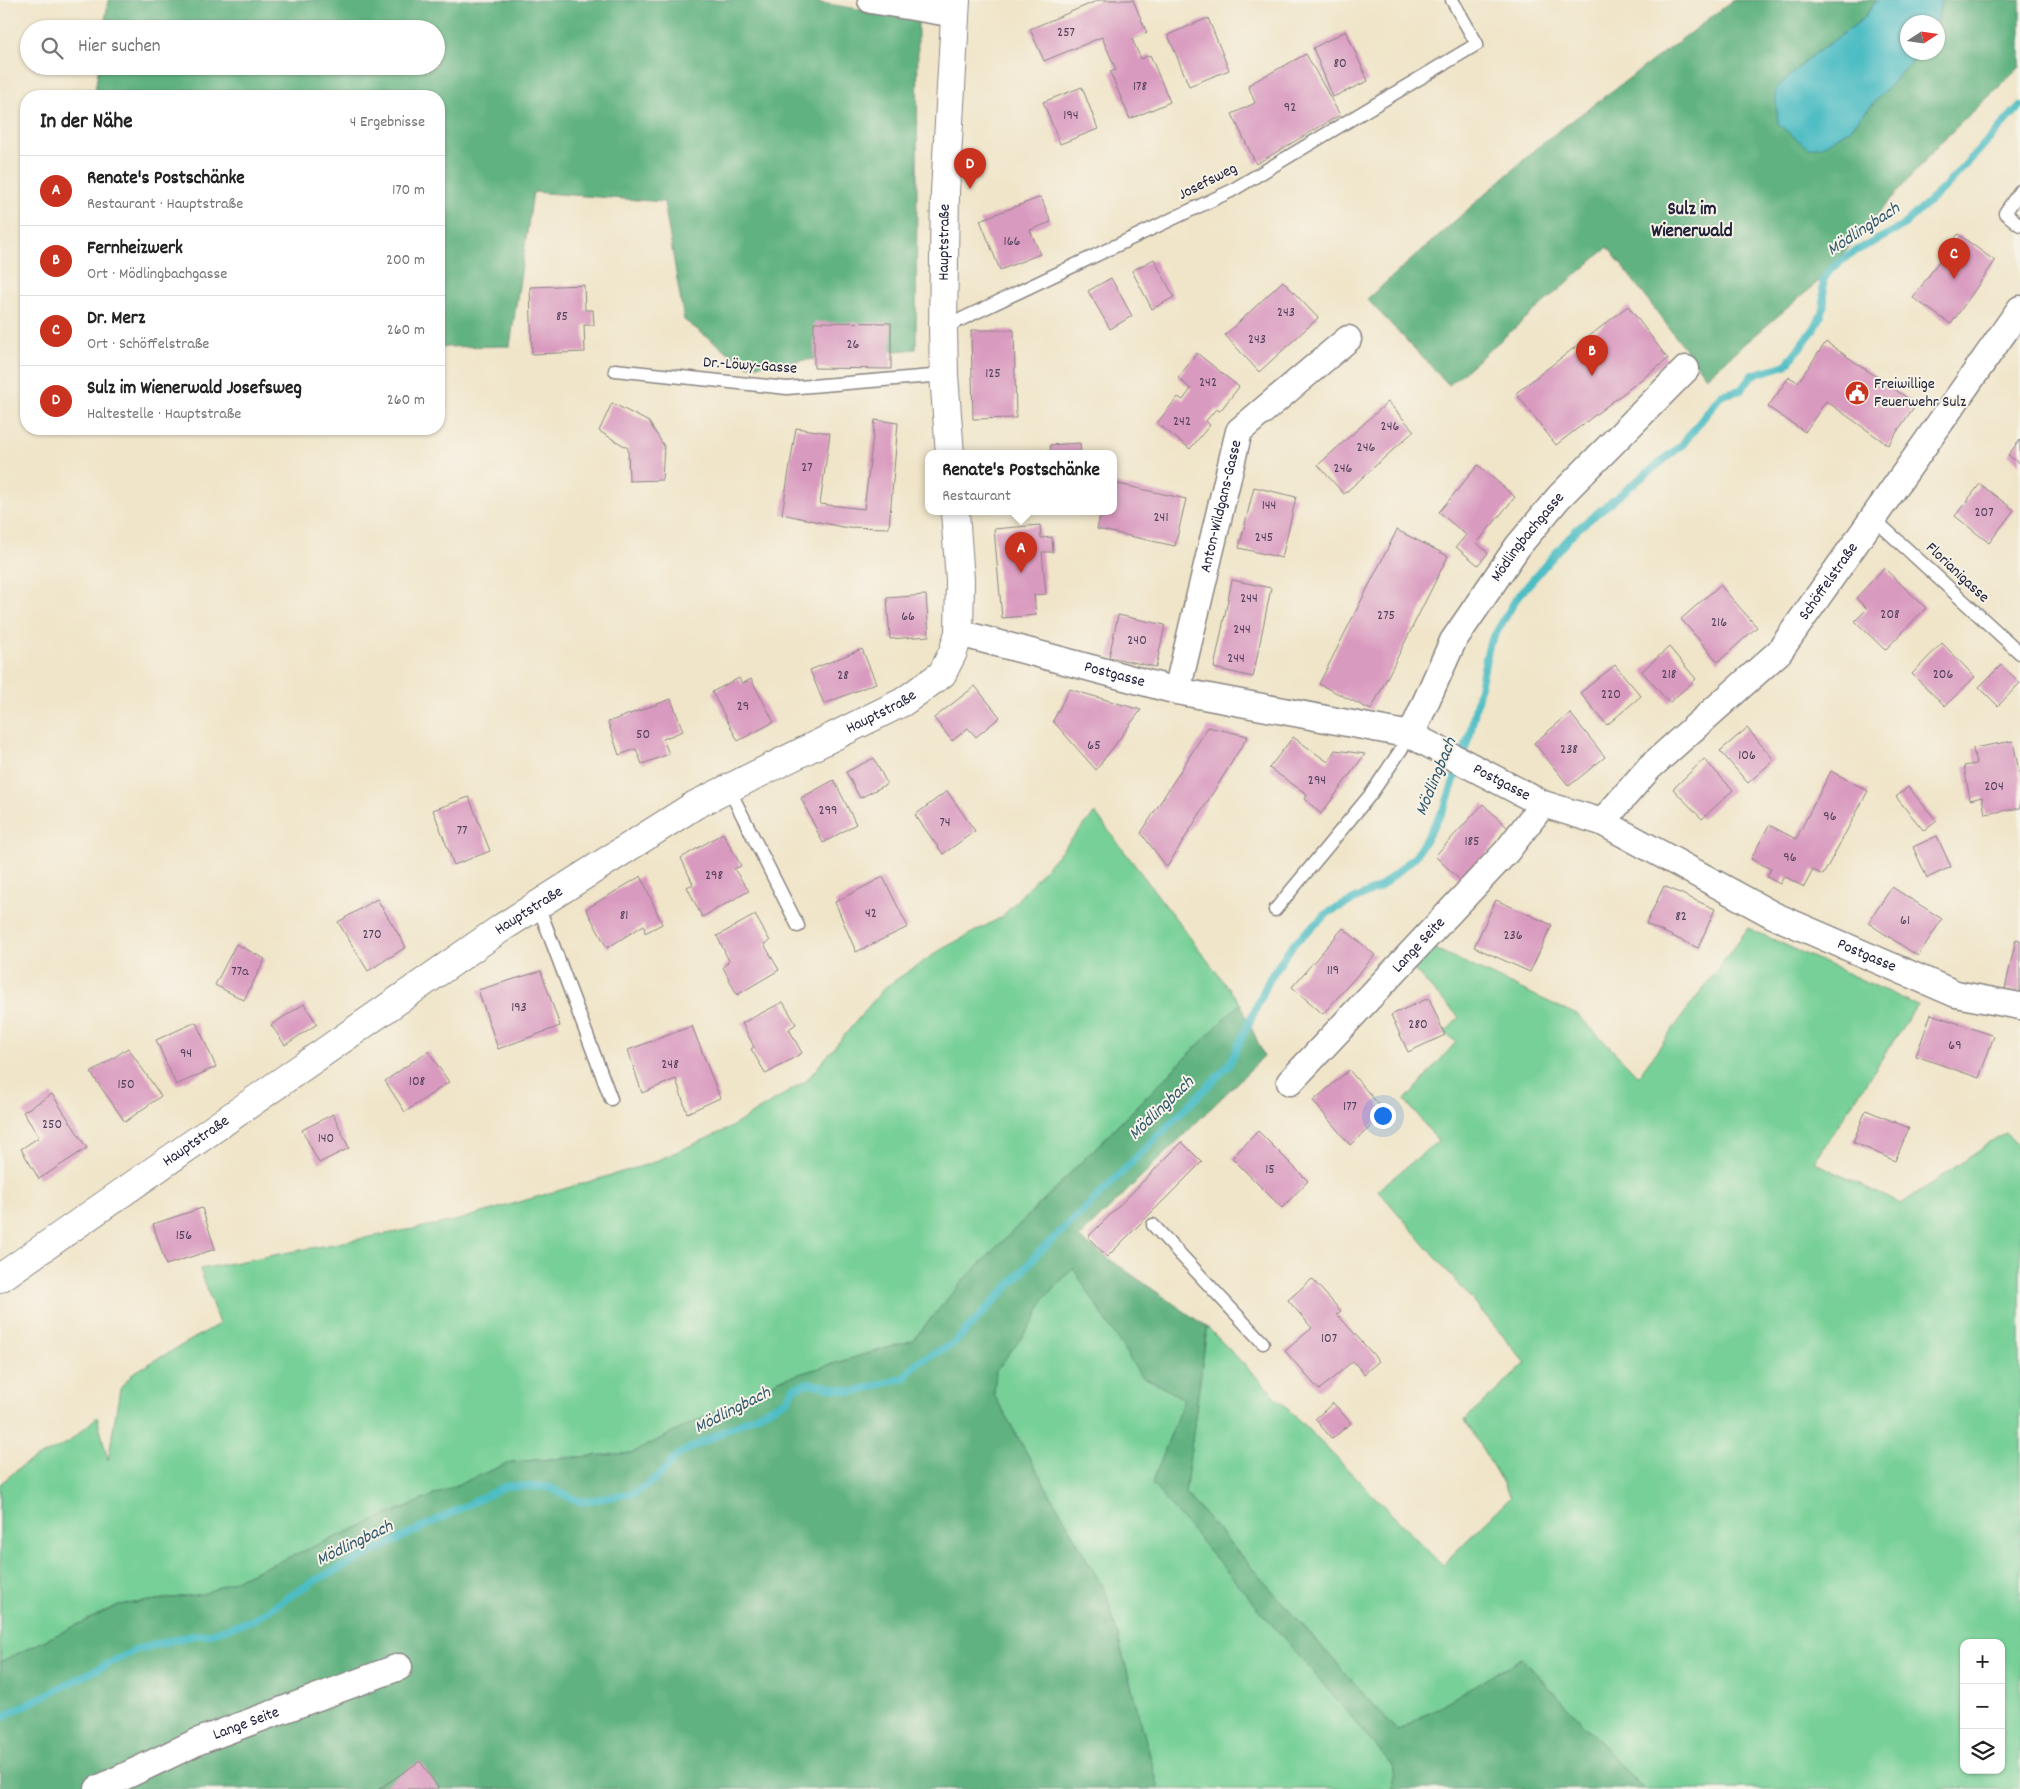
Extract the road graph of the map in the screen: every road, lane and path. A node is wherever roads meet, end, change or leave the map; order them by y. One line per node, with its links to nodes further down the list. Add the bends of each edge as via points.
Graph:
1 (871, 0): 3 (street)
2 (1452, 0): 7 (lane, Josefsweg, via 1477,44 1231,191)
3 (956, 7): 7 (main road, Hauptstraße, via 945,192)
4 (2020, 191): 5 (lane, via 2005,213)
5 (2020, 225)
6 (2020, 309): 14 (street, Schöffelstraße)
7 (943, 328): 11 (main road, Hauptstraße)
8 (1348, 339): 17 (street, Anton-Wildgans-Gasse, via 1239,431)
9 (614, 370): 11 (lane, Dr.-Löwy-Gasse, via 787,388)
10 (1686, 370): 18 (street, Mödlingbachgasse, via 1559,497 1518,546 1453,641)
11 (944, 376): 12 (main road, Hauptstraße)
12 (950, 450)
13 (955, 515): 15 (main road, Hauptstraße, via 960,580)
14 (1872, 518): 16 (lane, Florianigasse); 21 (street, Schöffelstraße, via 1779,652 1649,768)
15 (959, 632): 17 (street, Postgasse); 19 (main road, Hauptstraße, via 942,674 904,702)
16 (2020, 653)
17 (1177, 691): 18 (street, Postgasse)
18 (1411, 735): 20 (street, Postgasse); 23 (lane, via 1371,794)
19 (728, 787): 22 (main road, Hauptstraße); 24 (lane)
20 (1543, 804): 21 (street, Postgasse); 26 (street, Lange Seite, via 1507,851)
21 (1602, 822): 25 (street, Postgasse, via 1773,915 1956,994)
22 (538, 905): 27 (lane); 29 (main road, Hauptstraße)
23 (1275, 910)
24 (798, 926)
25 (2020, 1006)
26 (1290, 1082)
27 (611, 1099)
28 (1153, 1225): 30 (lane)
29 (0, 1278)
30 (1263, 1343)
31 (399, 1667): 32 (street, Lange Seite, via 199,1741)
32 (98, 1789)

